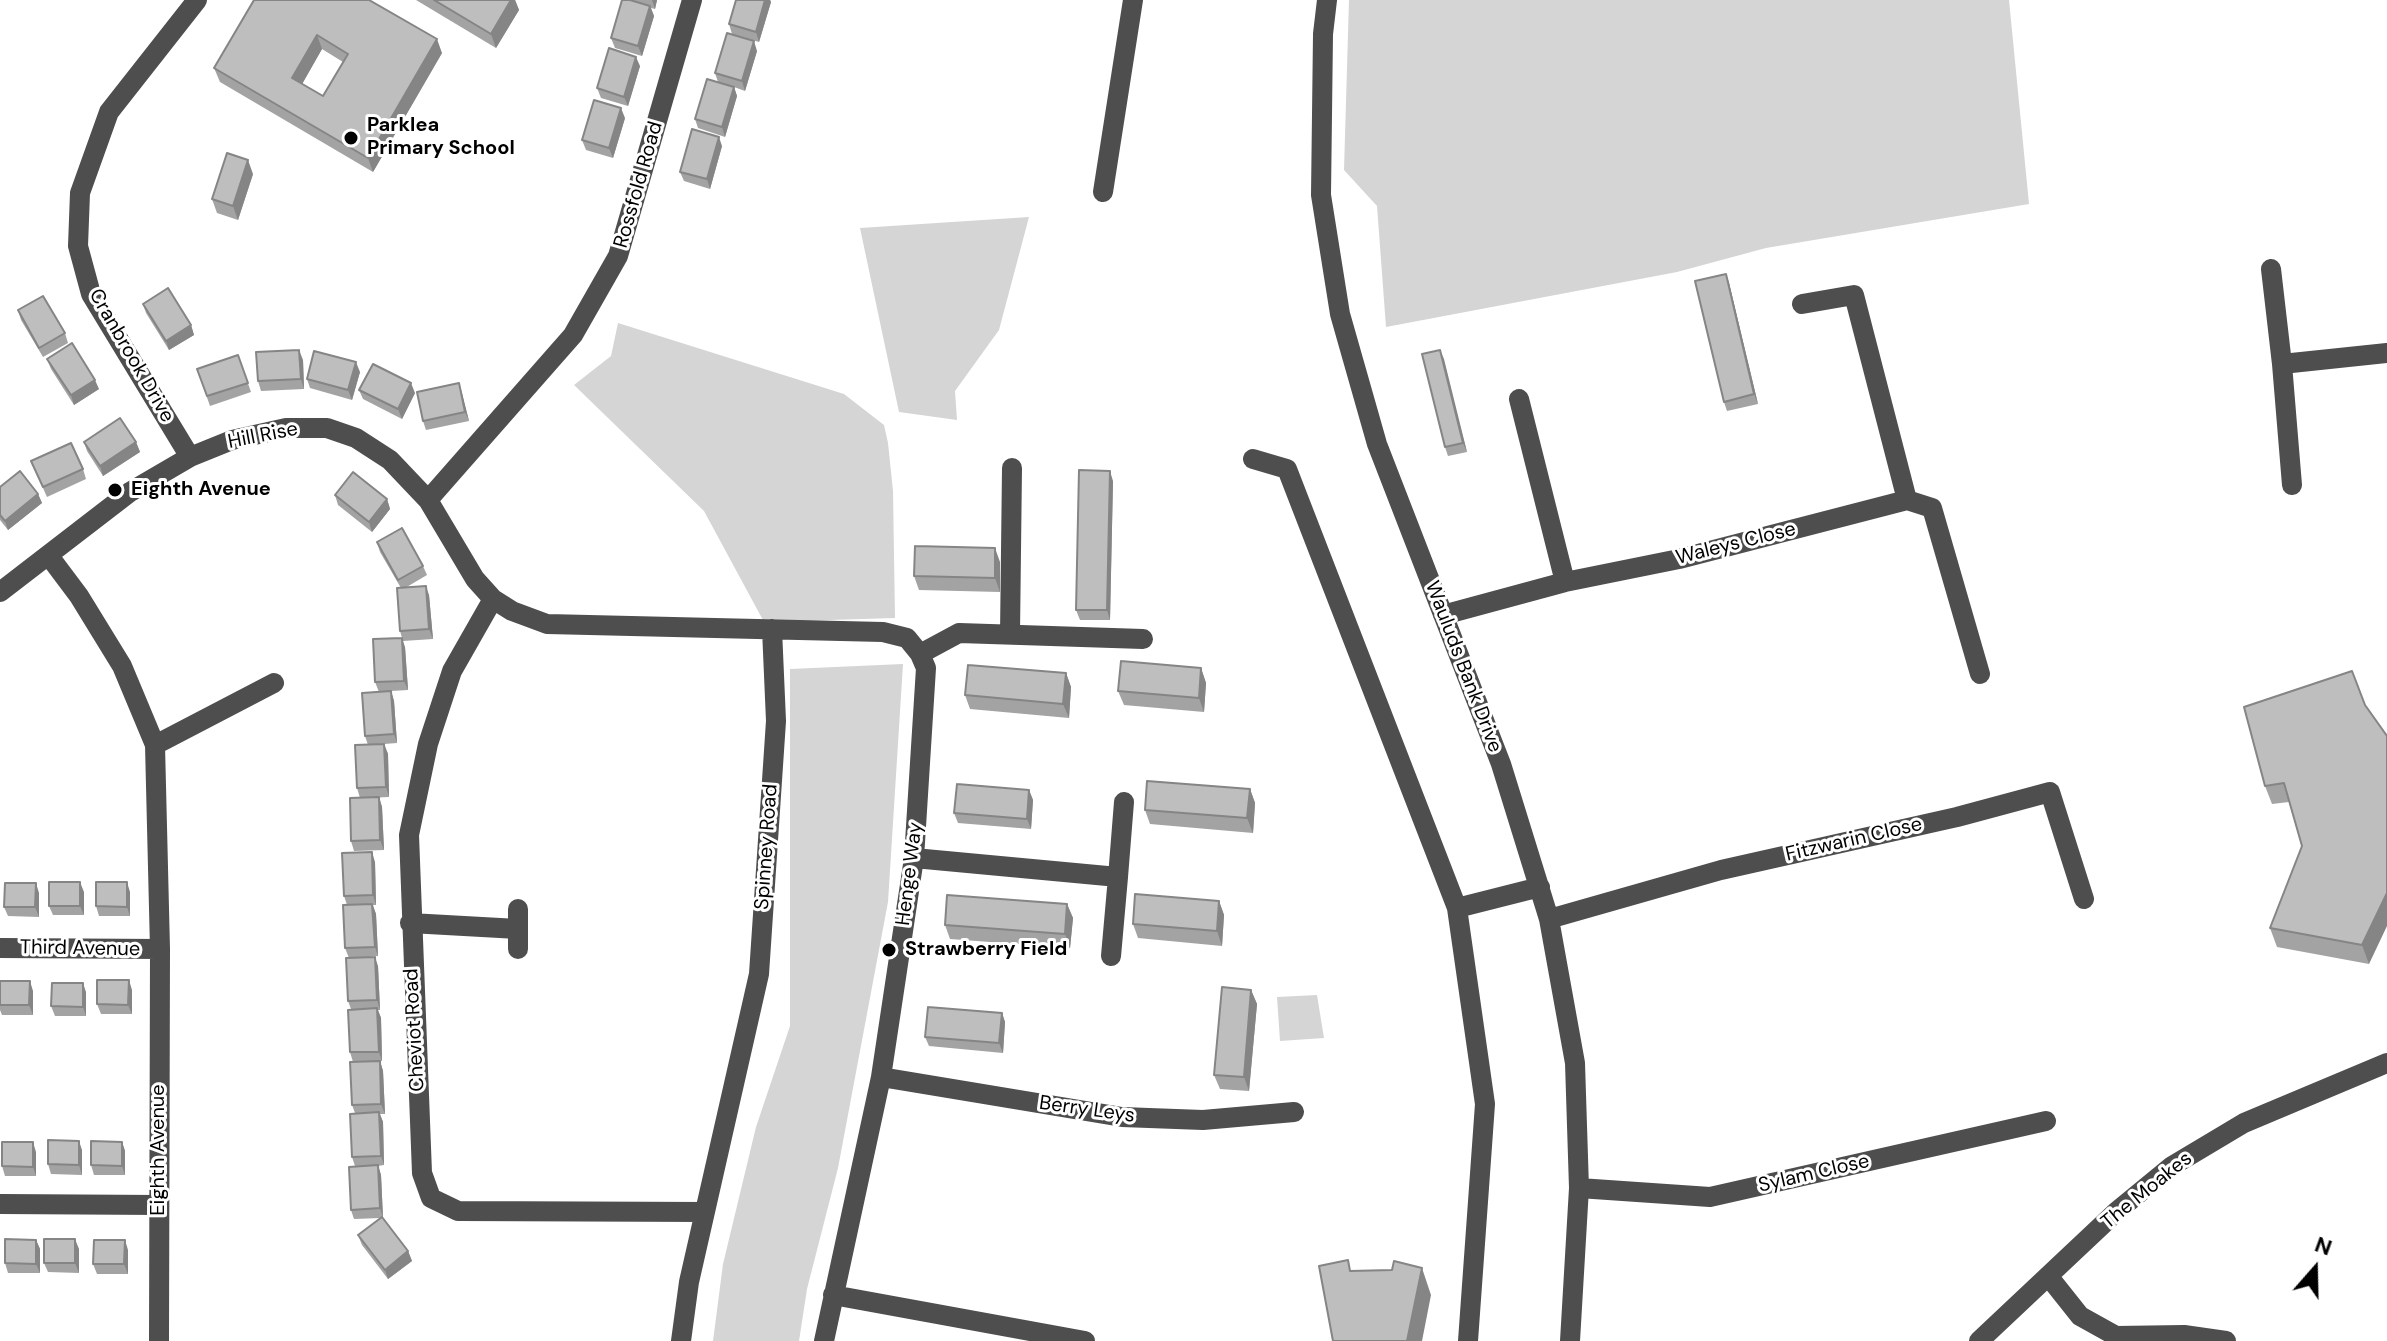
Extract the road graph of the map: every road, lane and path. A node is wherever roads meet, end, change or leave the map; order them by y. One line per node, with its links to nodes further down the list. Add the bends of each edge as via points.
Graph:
1 (197, 0): 11 (street, Cranbrook Drive, via 109,112 80,193 78,246 91,294)
2 (692, 0): 15 (street, Rossfold Road, via 618,256 573,335)
3 (1133, 0): 5 (street)
4 (1327, 0): 21 (street, Wauluds Bank Drive, via 1321,195 1340,314 1377,444)
5 (1103, 192)
6 (2271, 269): 9 (street)
7 (1802, 304): 16 (street, via 1854,295)
8 (2387, 353): 9 (street)
9 (2282, 364): 14 (street)
10 (1519, 399): 18 (street)
11 (190, 457): 15 (street, Hill Rise, via 232,440 286,428 327,428 356,438 390,460); 17 (street, Hill Rise, via 130,492)
12 (1253, 459): 34 (street, via 1287,469)
13 (1012, 468): 23 (street)
14 (2292, 485)
15 (428, 500): 20 (street, Hill Rise, via 475,579)
16 (1907, 500): 18 (street, Waleys Close, via 1679,559); 26 (street, via 1932,508)
17 (49, 556): 19 (street, Hill Rise); 28 (street, Eighth Avenue, via 122,666)
18 (1565, 582): 21 (street, Waleys Close)
19 (0, 592)
20 (493, 599): 22 (street, via 547,624); 36 (street, Cheviot Road, via 452,671 428,744 409,835)
21 (1443, 615): 32 (street, Wauluds Bank Drive, via 1501,764)
22 (772, 629): 25 (street, via 883,632 907,638); 48 (street, Spinney Road, via 776,721 759,974)
23 (1010, 634): 24 (street); 25 (street, via 959,633)
24 (1143, 639)
25 (920, 654): 30 (street, Henge Way, via 926,668)
26 (1980, 674)
27 (274, 683): 28 (street)
28 (155, 745): 39 (street, Eighth Avenue)
29 (1124, 802): 31 (street)
30 (914, 858): 31 (street); 42 (street, Henge Way)
31 (1118, 877): 40 (street)
32 (1540, 887): 34 (street); 35 (street, Wauluds Bank Drive)
33 (2084, 899): 35 (street, Fitzwarin Close, via 2050,792 1721,870)
34 (1457, 908): 55 (street, via 1485,1104)
35 (1549, 919): 45 (street, Wauluds Bank Drive, via 1575,1063)
36 (410, 923): 37 (street); 48 (street, Cheviot Road, via 422,1173 431,1198 458,1211)
37 (518, 929)
38 (0, 948): 39 (street, Third Avenue)
39 (160, 949): 47 (street, Eighth Avenue)
40 (1111, 956)
41 (2387, 1063): 49 (street, The Moakes, via 2244,1123 2172,1166)
42 (881, 1077): 43 (street, Berry Leys, via 1122,1117 1203,1120); 50 (street, Henge Way)
43 (1294, 1112)
44 (2046, 1121): 45 (street, Sylam Close, via 1710,1197)
45 (1579, 1188): 56 (street, Wauluds Bank Drive)
46 (0, 1204): 47 (street)
47 (159, 1205): 51 (street, Eighth Avenue)
48 (705, 1212): 52 (street, Spinney Road)
49 (2049, 1277): 57 (street, The Moakes); 58 (street, via 2080,1316 2116,1336 2184,1335)
50 (833, 1295): 53 (street, Henge Way); 54 (street)
51 (159, 1341)
52 (681, 1341)
53 (824, 1341)
54 (1085, 1341)
55 (1468, 1341)
56 (1570, 1341)
57 (1979, 1341)
58 (2226, 1341)

